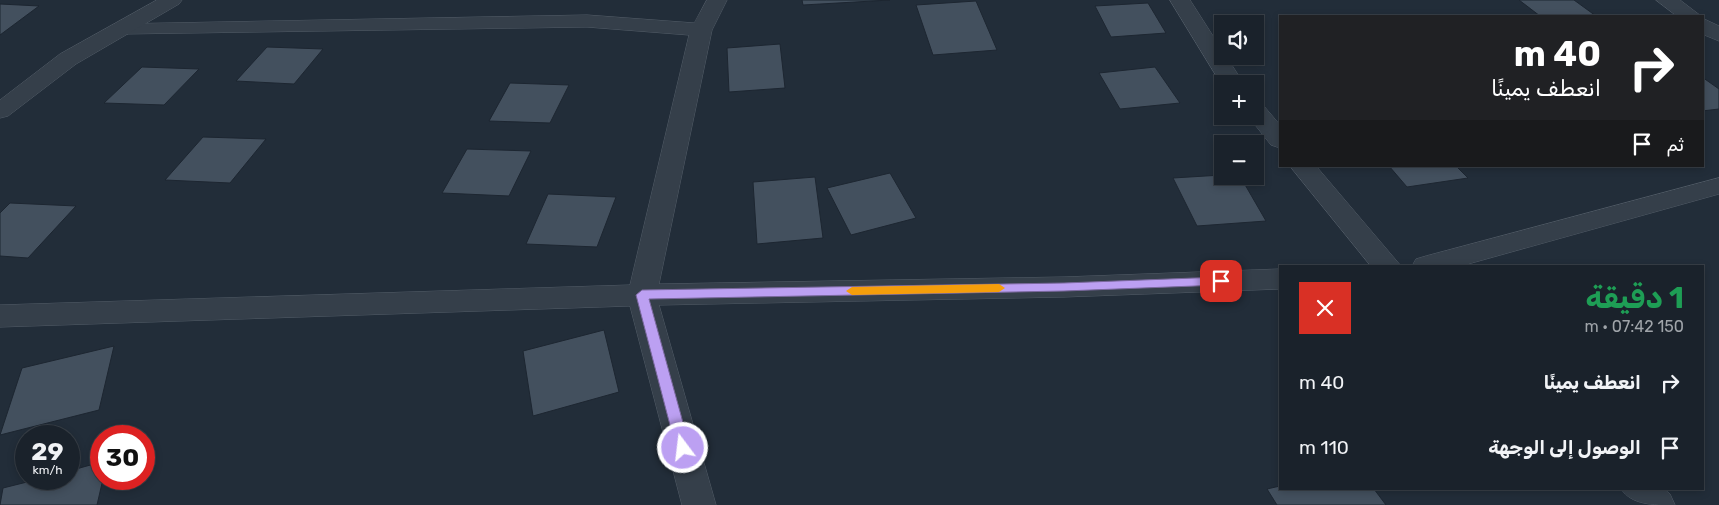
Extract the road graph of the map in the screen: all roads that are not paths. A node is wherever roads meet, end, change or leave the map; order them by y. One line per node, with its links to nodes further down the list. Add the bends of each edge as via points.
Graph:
1 (172, 0): 7 (street)
2 (717, 0): 8 (street)
3 (1180, 0): 10 (street)
4 (1666, 0): 5 (street)
5 (1688, 15)
6 (1704, 25): 9 (street)
7 (123, 28): 8 (street, via 587,21); 11 (street, via 68,59)
8 (701, 30): 19 (street)
9 (1719, 35)
10 (1227, 75)
11 (0, 111)
12 (1264, 121): 13 (street)
13 (1279, 139)
14 (1303, 167): 16 (street)
15 (1719, 186): 17 (street)
16 (1386, 265)
17 (1430, 265)
18 (1279, 279): 19 (street)
19 (642, 295): 20 (street); 22 (street)
20 (0, 316)
21 (1639, 490): 23 (street)
22 (699, 505)
23 (1658, 505)

